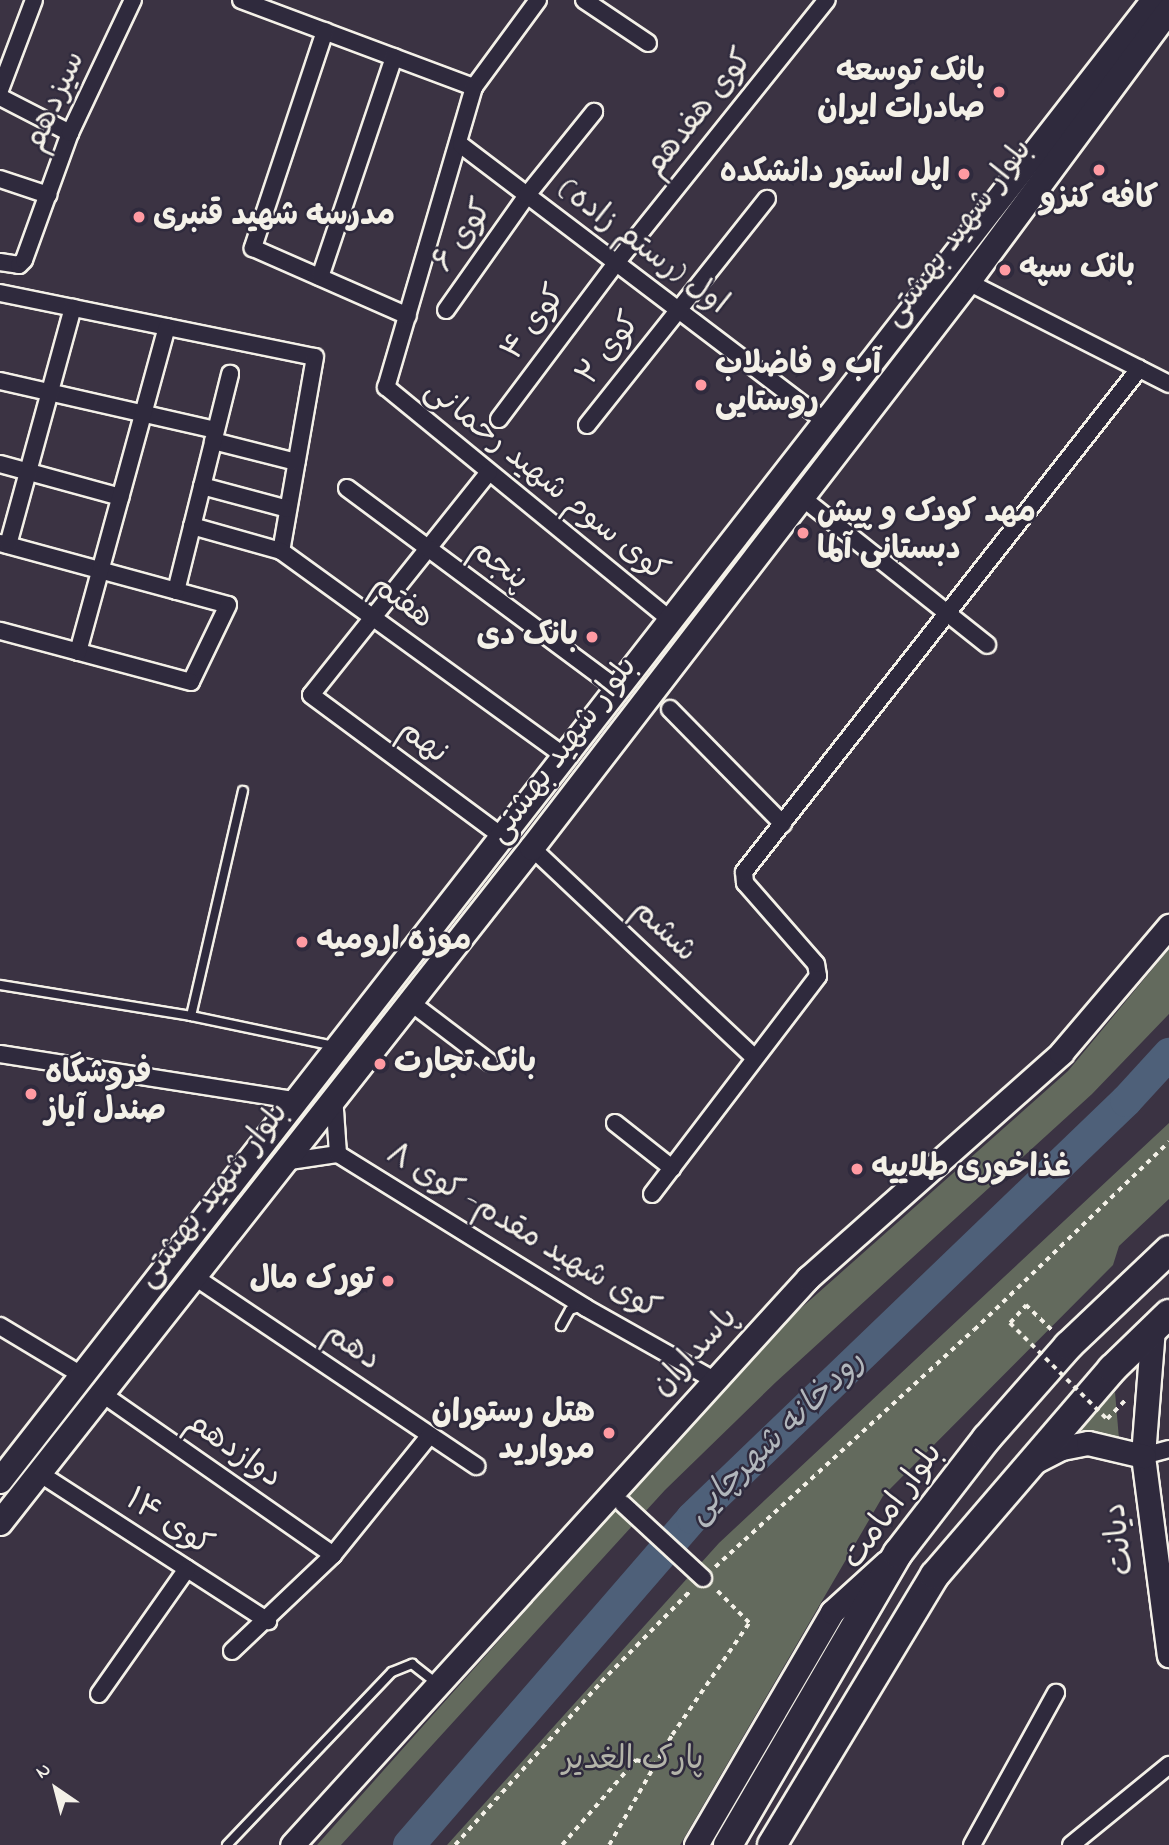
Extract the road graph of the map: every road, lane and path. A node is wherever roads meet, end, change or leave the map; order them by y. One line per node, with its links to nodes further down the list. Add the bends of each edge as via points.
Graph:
1 (34, 0): 15 (street)
2 (133, 0): 19 (street, سیزدهم)
3 (241, 0): 10 (street)
4 (538, 0): 14 (street)
5 (584, 0): 12 (street)
6 (827, 0): 26 (street, کوی هفدهم)
7 (1132, 0): 18 (main road, via 1071,81)
8 (1154, 0): 18 (main road, بلوار شهید بهشتی)
9 (1169, 10): 18 (main road, بلوار شهید بهشتی)
10 (325, 31): 13 (street); 27 (street, via 253,248)
11 (1169, 33): 18 (main road, via 1112,108)
12 (648, 43)
13 (394, 57): 14 (street); 27 (street)
14 (474, 87): 20 (street)
15 (0, 90)
16 (0, 97): 19 (street)
17 (594, 112): 23 (street, کوی ۶)
18 (1067, 129): 28 (main road, بلوار شهید بهشتی); 42 (main road, بلوار شهید بهشتی)
19 (70, 133): 22 (street, سیزدهم)
20 (461, 145): 23 (street, اول (رستم زاده)); 33 (street)
21 (0, 179): 22 (street)
22 (48, 195): 25 (street, سیزدهم, via 19,265)
23 (527, 195): 26 (street, اول (رستم زاده)); 32 (street, کوی ۶)
24 (767, 199): 31 (street, کوی ۲)
25 (0, 262)
26 (616, 263): 31 (street, اول (رستم زاده)); 41 (street, کوی ۴)
27 (320, 277): 33 (street)
28 (968, 282): 35 (street); 51 (main road, بلوار شهید بهشتی)
29 (0, 293): 30 (street)
30 (73, 308): 34 (street); 39 (street)
31 (677, 309): 42 (street, اول (رستم زاده)); 43 (street, کوی ۲)
32 (446, 310)
33 (408, 316): 48 (street, کوی سوم شهید رحمانی, via 386,387)
34 (167, 327): 40 (street); 45 (street, via 315,357)
35 (1139, 369): 38 (street); 60 (street)
36 (230, 374): 44 (street)
37 (0, 381): 39 (street)
38 (1169, 384)
39 (50, 392): 40 (street); 47 (street)
40 (144, 414): 44 (street); 52 (street)
41 (499, 419)
42 (824, 421): 62 (main road, بلوار شهید بهشتی)
43 (587, 425)
44 (215, 436): 45 (street); 49 (street)
45 (296, 462): 53 (street)
46 (0, 464): 47 (street)
47 (28, 472): 52 (street); 55 (street)
48 (489, 472): 56 (street); 62 (street, کوی سوم شهید رحمانی)
49 (202, 486): 53 (street); 54 (street)
50 (348, 488): 56 (street, پنجم)
51 (800, 496): 60 (street); 72 (main road, بلوار شهید بهشتی)
52 (121, 497): 58 (street)
53 (288, 509): 57 (street)
54 (192, 526): 57 (street, هفتم); 59 (street)
55 (4, 544): 58 (street)
56 (428, 548): 61 (street); 66 (street, پنجم)
57 (281, 551): 61 (street, هفتم)
58 (100, 570): 59 (street); 65 (street)
59 (176, 591): 65 (street, via 228,606 191,682)
60 (948, 615): 64 (street); 70 (street)
61 (373, 618): 68 (street, هفتم); 71 (street, نهم, via 311,695)
62 (669, 619): 66 (main road, بلوار شهید بهشتی)
63 (0, 631): 65 (street)
64 (987, 645)
65 (78, 652)
66 (615, 688): 68 (main road, بلوار شهید بهشتی)
67 (670, 709): 70 (street)
68 (563, 755): 71 (main road, بلوار شهید بهشتی)
69 (243, 791): 76 (lane)
70 (783, 824): 79 (street, via 742,877 816,964 818,975)
71 (500, 835): 77 (main road, بلوار شهید بهشتی)
72 (532, 848): 75 (main road, بلوار شهید بهشتی); 79 (street, ششم)
73 (1169, 926): 97 (main road, پاسداران, via 1061,1053 808,1278)
74 (0, 985): 76 (lane)
75 (410, 1002): 80 (street); 81 (main road, بلوار شهید بهشتی)
76 (191, 1016): 77 (lane)
77 (335, 1046): 82 (main road, بلوار شهید بهشتی)
78 (0, 1054): 82 (street)
79 (755, 1058): 87 (street)
80 (489, 1062)
81 (334, 1095): 85 (street); 86 (main road, بلوار شهید بهشتی)
82 (294, 1100): 96 (main road, بلوار شهید بهشتی)
83 (615, 1123): 87 (street)
84 (1169, 1142): 113 (path, via 974,1331)
85 (338, 1154): 86 (street); 91 (street, کوی شهید مقدم- کوی ۸)
86 (283, 1162): 90 (main road, بلوار شهید بهشتی)
87 (672, 1168): 88 (street)
88 (652, 1194)
89 (1169, 1250): 95 (highway, بلوار امامت)
90 (195, 1277): 99 (main road, بلوار شهید بهشتی); 100 (street, دهم)
91 (586, 1308): 94 (lane, via 570,1310); 97 (street, کوی شهید مقدم- کوی ۸)
92 (1161, 1321): 102 (main road, دیانت); 104 (highway)
93 (0, 1326): 96 (street)
94 (561, 1326)
95 (1068, 1346): 98 (path, bridge, via 1026,1305 1010,1323 1107,1419); 109 (highway, بلوار امامت, via 987,1438)
96 (80, 1374): 106 (main road, بلوار شهید بهشتی)
97 (714, 1380): 117 (main road, پاسداران)
98 (1133, 1392)
99 (101, 1393): 105 (main road, بلوار شهید بهشتی); 110 (street, دوازدهم)
100 (430, 1435): 103 (street, دهم); 110 (street)
101 (1169, 1449): 102 (street)
102 (1143, 1456): 104 (main road, دیانت, via 1088,1444 1062,1448); 111 (main road, دیانت)
103 (476, 1466)
104 (1026, 1467): 129 (highway, via 935,1575)
105 (39, 1473): 108 (main road, بلوار شهید بهشتی); 112 (street, کوی ۱۴)
106 (0, 1481)
107 (623, 1504): 113 (street)
108 (0, 1523)
109 (898, 1553): 127 (main road, via 832,1612); 128 (highway, بلوار امامت)
110 (333, 1555): 114 (street)
111 (1162, 1561): 116 (main road, دیانت)
112 (187, 1569): 114 (street, کوی ۱۴); 119 (street)
113 (703, 1578): 120 (path, via 749,1623); 124 (path, via 601,1682)
114 (268, 1621): 115 (street)
115 (232, 1651)
116 (1169, 1655)
117 (436, 1683): 122 (lane, via 412,1664 392,1672); 123 (main road, پاسداران)
118 (1056, 1693): 130 (street)
119 (99, 1694)
120 (656, 1765): 125 (path, via 636,1760); 126 (path)
121 (1169, 1765): 131 (street)
122 (227, 1845)
123 (292, 1845)
124 (455, 1845)
125 (562, 1845)
126 (609, 1845)
127 (696, 1845)
128 (728, 1845)
129 (772, 1845)
130 (972, 1845)
131 (1071, 1845)

